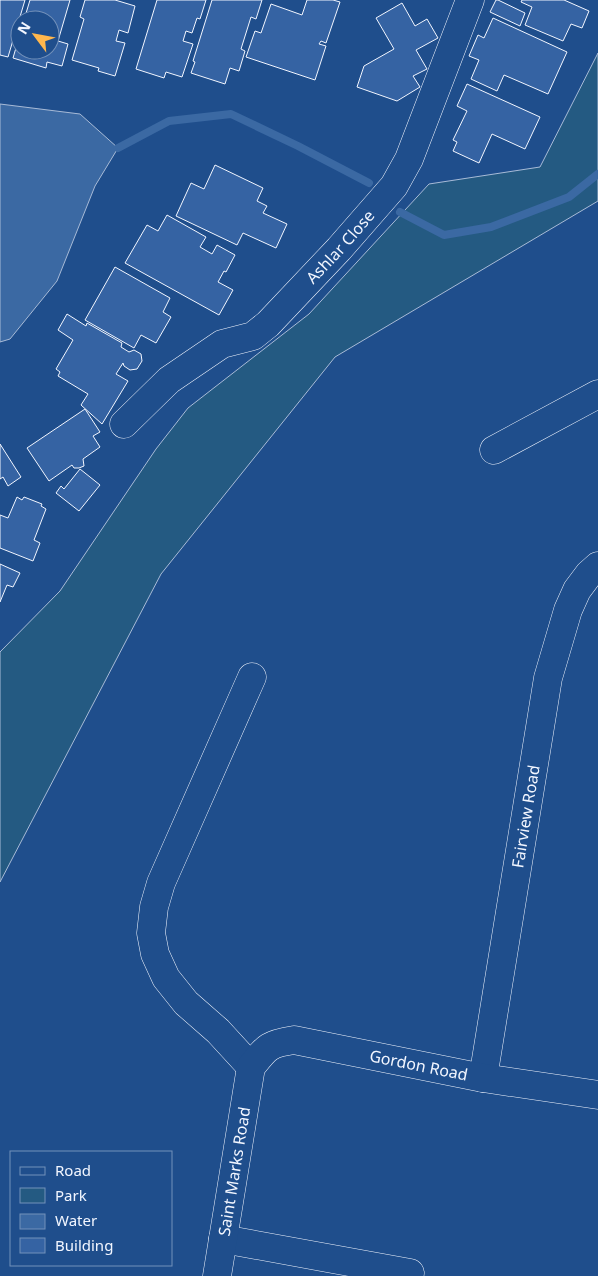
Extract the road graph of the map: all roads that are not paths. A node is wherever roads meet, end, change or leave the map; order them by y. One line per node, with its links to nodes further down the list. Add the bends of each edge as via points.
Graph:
1 (470, 0): 3 (street, Ashlar Close, via 408,159 394,186 268,324 253,336 222,344 169,380)
2 (598, 394): 4 (street)
3 (124, 424)
4 (494, 450)
5 (598, 566): 8 (street, Fairview Road, via 576,590 548,678)
6 (252, 677): 7 (street, via 161,883 154,907 152,933 155,954 166,978 186,1004 218,1031)
7 (251, 1067): 8 (street, Gordon Road, via 268,1046 294,1040); 10 (street, Saint Marks Road)
8 (483, 1078): 9 (street, Gordon Road)
9 (598, 1095)
10 (223, 1238): 11 (street); 12 (street, Saint Marks Road)
11 (410, 1273)
12 (217, 1276)

